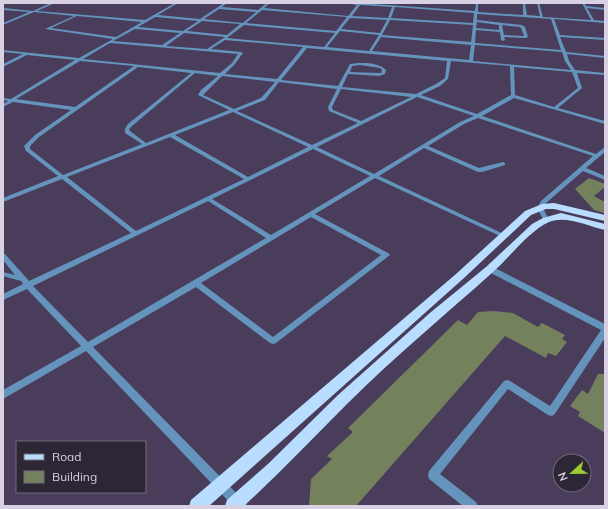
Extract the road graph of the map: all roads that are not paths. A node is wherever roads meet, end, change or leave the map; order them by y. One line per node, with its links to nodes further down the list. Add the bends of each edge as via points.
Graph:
1 (54, 3): 17 (street)
2 (177, 3): 20 (street)
3 (226, 3): 13 (street)
4 (269, 3): 16 (street)
5 (347, 3): 10 (street)
6 (477, 3): 18 (street)
7 (524, 3): 22 (street)
8 (538, 3): 23 (street)
9 (583, 3): 12 (street)
10 (359, 4): 11 (street); 21 (street)
11 (394, 7): 18 (street, via 429,7); 25 (street)
12 (585, 7): 15 (street); 28 (street)
13 (219, 8): 16 (street); 26 (street)
14 (3, 9): 17 (street)
15 (605, 9)
16 (260, 10): 21 (street); 32 (street)
17 (35, 11): 19 (street); 31 (street)
18 (476, 12): 22 (street); 30 (street)
19 (78, 15): 27 (street); 43 (street, via 47,30)
20 (156, 16): 26 (street); 27 (street)
21 (349, 16): 25 (street); 36 (street)
22 (525, 16): 23 (street)
23 (542, 17): 24 (street)
24 (552, 18): 28 (street); 41 (street)
25 (389, 19): 30 (street); 39 (street)
26 (201, 20): 32 (street); 38 (street)
27 (147, 21): 34 (street)
28 (593, 21): 29 (street)
29 (605, 22)
30 (475, 23): 33 (street); 35 (street)
31 (3, 24)
32 (244, 24): 36 (street); 42 (street)
33 (500, 24): 37 (street); 40 (street, via 521,26 526,37)
34 (135, 28): 38 (street); 43 (street)
35 (475, 29): 37 (street); 46 (street)
36 (338, 31): 39 (street); 50 (street)
37 (502, 31): 40 (street)
38 (184, 32): 42 (street); 47 (street)
39 (380, 35): 46 (street); 53 (street)
40 (503, 36): 49 (street)
41 (558, 36): 44 (street); 54 (street)
42 (226, 37): 48 (street); 51 (street)
43 (117, 38): 45 (street)
44 (605, 39)
45 (110, 42): 47 (street); 58 (street)
46 (473, 44): 49 (street); 59 (street)
47 (163, 46): 51 (street)
48 (306, 46): 50 (street); 68 (street)
49 (503, 46): 54 (street)
50 (325, 48): 53 (street)
51 (208, 50): 67 (street, via 241,53)
52 (3, 51): 55 (street)
53 (370, 52): 57 (street)
54 (564, 52): 56 (street); 63 (street)
55 (26, 54): 58 (street); 60 (street)
56 (605, 57)
57 (449, 59): 59 (street); 70 (street, via 448,74 444,82)
58 (79, 60): 61 (street); 73 (street)
59 (471, 62): 62 (street)
60 (3, 66)
61 (137, 66): 65 (street); 76 (street)
62 (512, 66): 63 (street); 71 (street)
63 (574, 71): 66 (street); 75 (street, via 579,90)
64 (348, 72): 64 (street, via 351,65 357,64 380,67 384,70 383,74 379,75); 69 (street)
65 (193, 73): 67 (street); 82 (street, via 130,124 127,132)
66 (605, 74)
67 (220, 75): 68 (street); 77 (street, via 200,96)
68 (278, 81): 69 (street); 77 (street, via 263,99)
69 (340, 88): 70 (street); 79 (street, via 329,110)
70 (418, 96): 78 (street); 79 (street)
71 (512, 96): 75 (street); 78 (street)
72 (3, 99): 73 (street)
73 (12, 101): 74 (street); 76 (street)
74 (3, 106)
75 (555, 108): 80 (street)
76 (76, 109): 90 (street, via 27,146 28,150)
77 (232, 111): 81 (street); 84 (street)
78 (478, 116): 83 (street); 86 (street)
79 (362, 122): 84 (street)
80 (605, 123)
81 (171, 134): 82 (street); 92 (street)
82 (145, 144): 90 (street)
83 (424, 146): 87 (street, via 478,170); 89 (street)
84 (312, 147): 89 (street); 92 (street)
85 (605, 149): 86 (street)
86 (597, 156): 88 (street)
87 (503, 164)
88 (582, 169): 91 (street); 95 (street, via 546,198)
89 (374, 176): 96 (street); 101 (street)
90 (61, 177): 94 (street); 100 (street)
91 (605, 178)
92 (248, 179): 93 (street)
93 (208, 199): 100 (street); 102 (street)
94 (3, 200)
95 (540, 208): 97 (main road, via 554,206); 98 (street); 101 (main road, via 528,213)
96 (310, 214): 102 (street); 107 (street, via 386,255 273,341)
97 (605, 218)
98 (546, 220): 99 (main road, via 561,216); 104 (main road, via 524,235)
99 (605, 227)
100 (136, 234): 106 (street)
101 (504, 236): 112 (main road)
102 (271, 238): 107 (street)
103 (3, 256): 106 (street)
104 (490, 269): 109 (street); 113 (main road, via 343,399)
105 (3, 274): 106 (street)
106 (26, 282): 108 (street); 110 (street)
107 (196, 283): 110 (street)
108 (3, 297)
109 (605, 330): 115 (street, via 551,412 507,384 433,475)
110 (88, 346): 111 (street); 112 (street)
111 (3, 395)
112 (220, 484): 113 (street); 114 (main road)
113 (237, 504)
114 (197, 506)
115 (472, 506)

